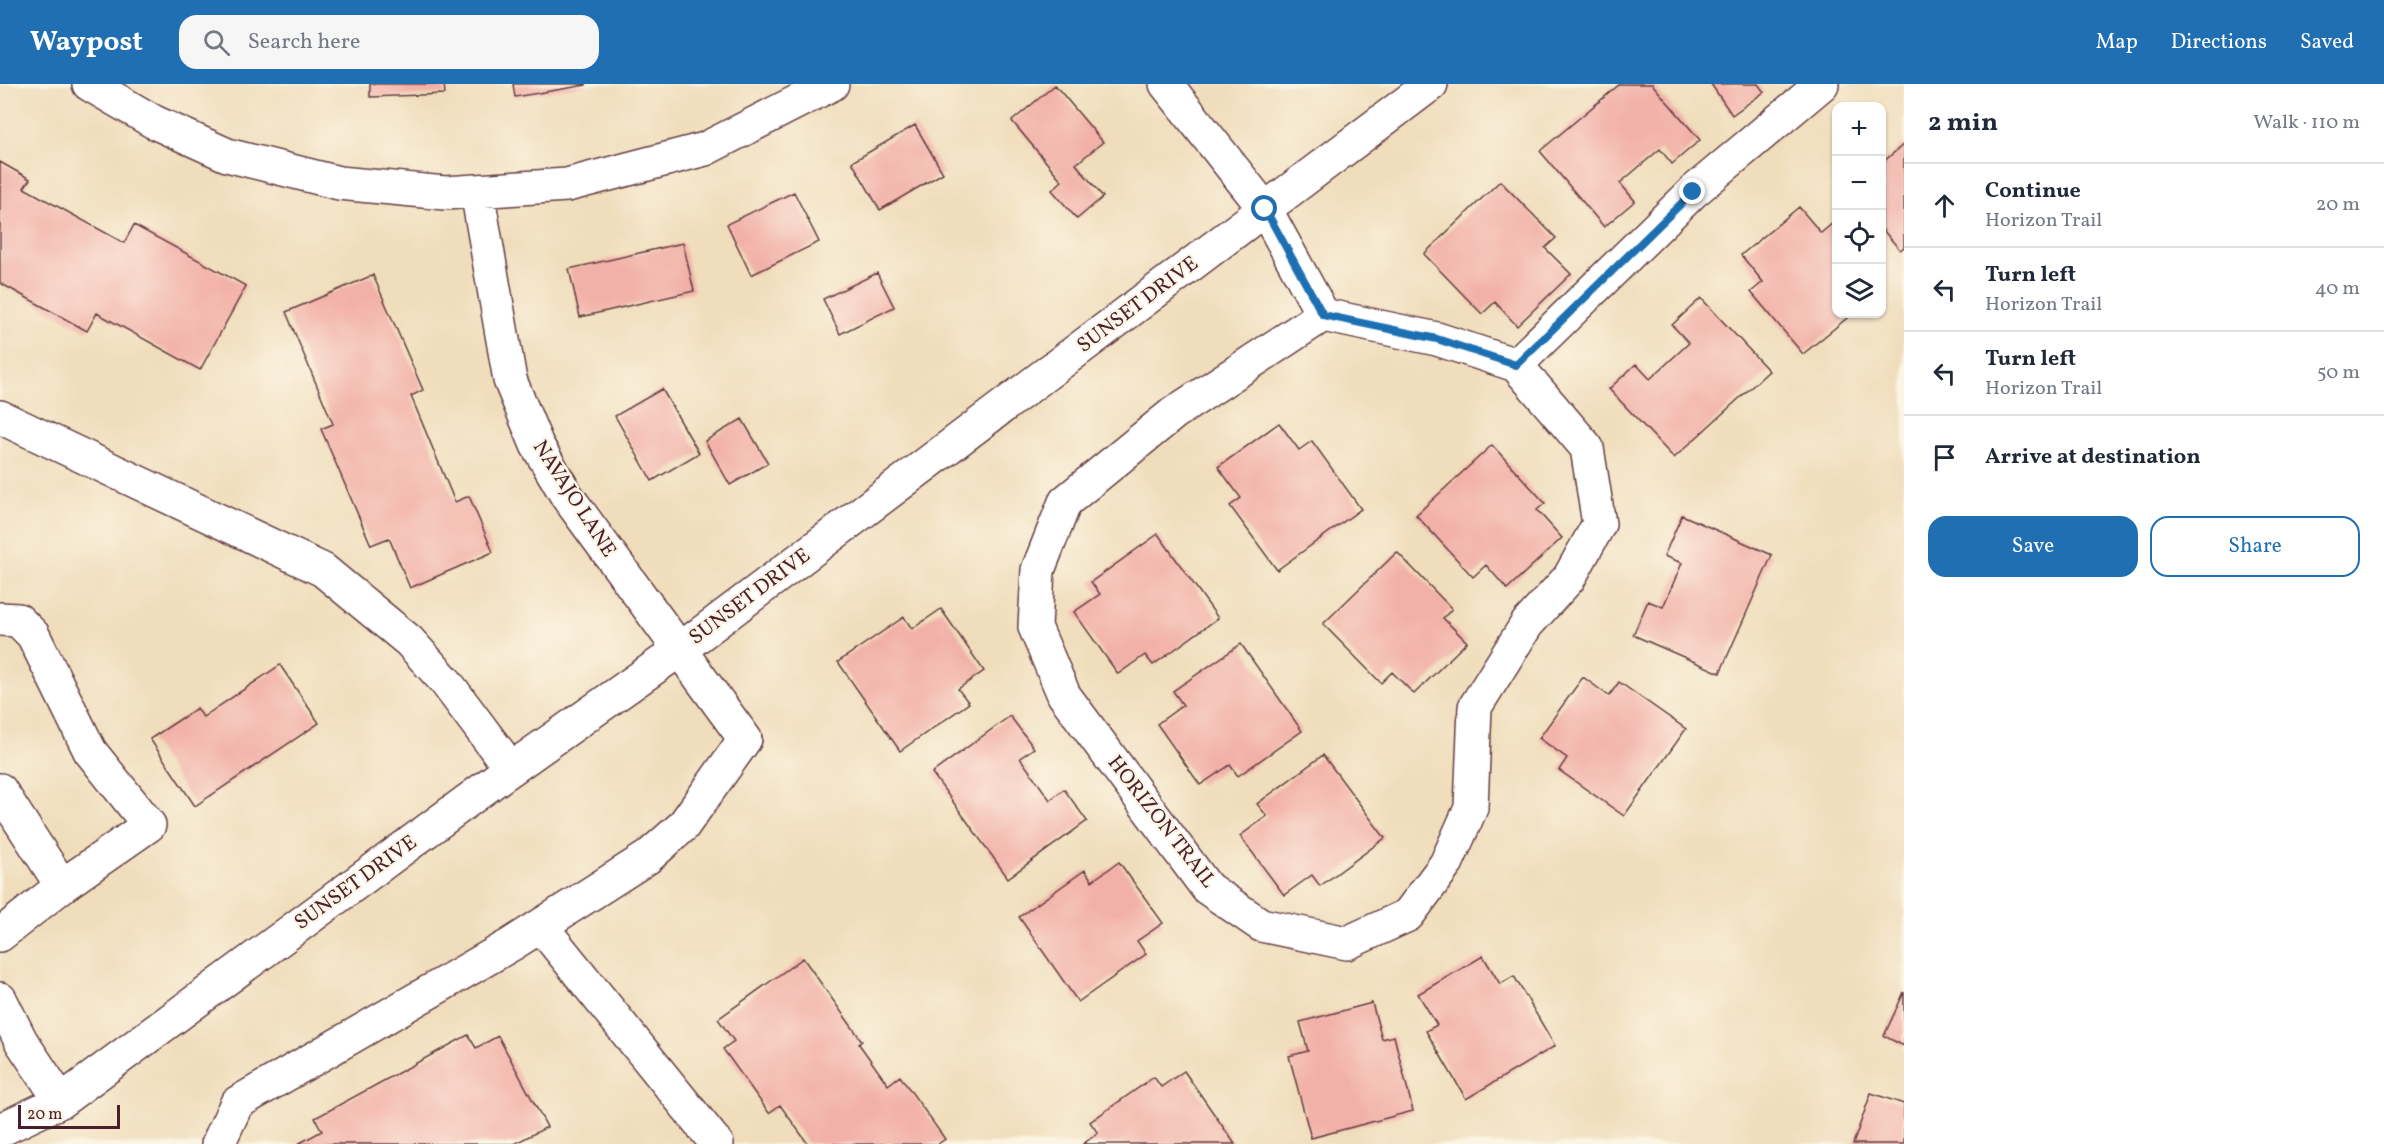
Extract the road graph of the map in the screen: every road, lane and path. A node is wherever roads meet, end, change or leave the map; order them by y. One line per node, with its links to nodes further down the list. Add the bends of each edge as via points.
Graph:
1 (89, 84): 6 (street, via 154,122 227,156 339,183 445,193)
2 (832, 84): 6 (street, via 705,149 567,185)
3 (1166, 84): 7 (street)
4 (1431, 84): 7 (street, SUNSET DRIVE)
5 (1822, 84): 9 (street, via 1693,192)
6 (477, 191): 12 (street, NAVAJO LANE, via 510,380 537,445 567,496)
7 (1265, 209): 8 (street); 12 (street, SUNSET DRIVE)
8 (1323, 315): 9 (street, via 1437,339); 9 (street, HORIZON TRAIL, via 1174,413 1065,502 1038,570 1035,627 1064,694 1207,888 1262,926 1347,943 1408,915 1446,864 1471,808 1475,707 1527,624 1569,578 1599,524 1587,448)
9 (1516, 365)
10 (0, 417): 13 (street, via 323,570 409,641 446,682)
11 (0, 620): 15 (street, via 18,620 33,635 90,751 149,825)
12 (678, 651): 13 (street, SUNSET DRIVE); 16 (street, NAVAJO LANE, via 744,739 683,826 648,857)
13 (511, 769): 19 (street, SUNSET DRIVE)
14 (0, 790): 15 (street)
15 (62, 886): 17 (street)
16 (541, 926): 22 (street, via 237,1103); 23 (street)
17 (0, 935)
18 (0, 999): 19 (street, via 21,1041)
19 (61, 1101): 20 (street, SUNSET DRIVE); 21 (street, SUNSET DRIVE)
20 (0, 1130)
21 (25, 1144)
22 (218, 1144)
23 (717, 1144)

